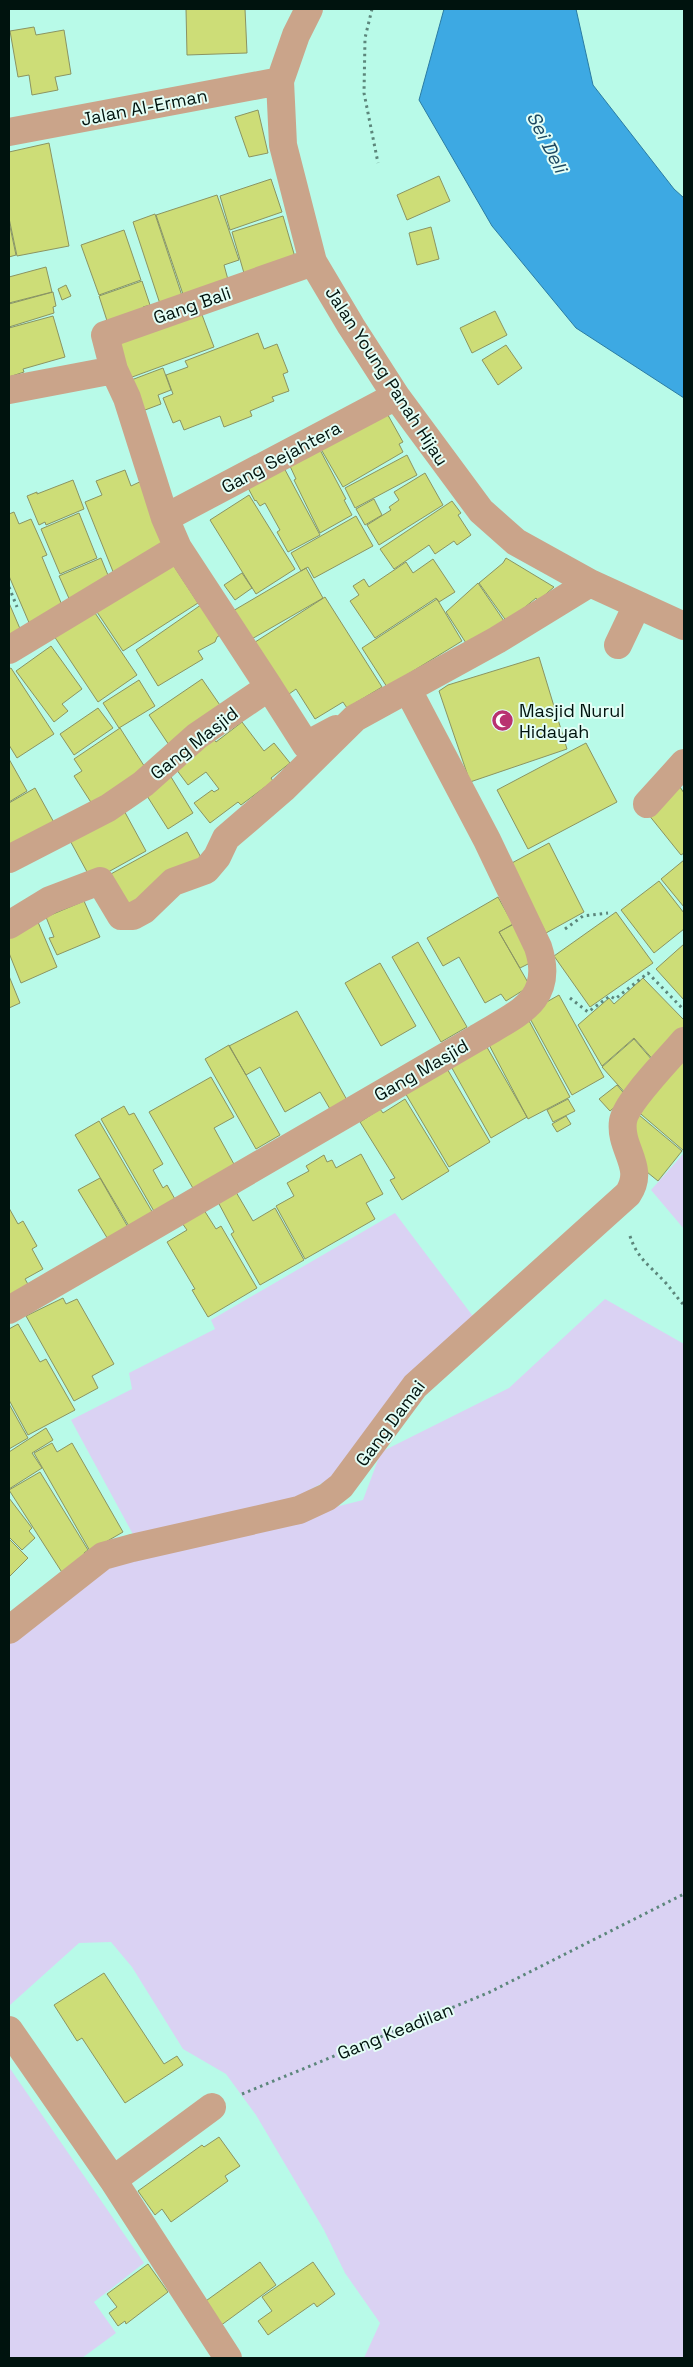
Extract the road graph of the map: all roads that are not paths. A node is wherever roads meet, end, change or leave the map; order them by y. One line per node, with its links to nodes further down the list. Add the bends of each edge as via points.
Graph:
1 (309, 9): 2 (street, Jalan Young Panah Hijau)
2 (280, 81): 3 (street, Jalan Al-Erman); 4 (street, Jalan Young Panah Hijau, via 283,145)
3 (9, 132)
4 (313, 262): 5 (street, Gang Bali, via 105,336); 7 (street, Jalan Young Panah Hijau)
5 (114, 370): 6 (street); 8 (street, via 127,398)
6 (9, 390)
7 (396, 396): 8 (street, Gang Sejahtera); 10 (street, Jalan Young Panah Hijau, via 481,511 516,542)
8 (165, 518): 9 (street)
9 (178, 548): 14 (street); 15 (street)
10 (590, 583): 11 (street, Jalan Young Panah Hijau); 16 (street, via 502,649)
11 (637, 605): 12 (street, Jalan Young Panah Hijau); 13 (street)
12 (684, 626)
13 (618, 645)
14 (9, 650)
15 (269, 686): 17 (street, via 306,745); 20 (street, Gang Masjid, via 197,736 143,784 108,808)
16 (408, 690): 17 (street); 23 (street, Gang Masjid, via 487,840 538,947 543,978 537,996 521,1011)
17 (355, 718): 21 (street, via 283,789 226,838 206,870 174,882 138,913 121,916 100,881 50,900)
18 (684, 763): 19 (street)
19 (647, 804)
20 (9, 859)
21 (9, 926)
22 (684, 1041): 24 (street, Gang Damai, via 632,1102 623,1118 622,1130 636,1183 622,1201 415,1386 341,1486 327,1497 299,1510 103,1556)
23 (9, 1310)
24 (9, 1630)
25 (9, 2030): 27 (street)
26 (212, 2107): 27 (street)
27 (113, 2180): 28 (street)
28 (228, 2358)

